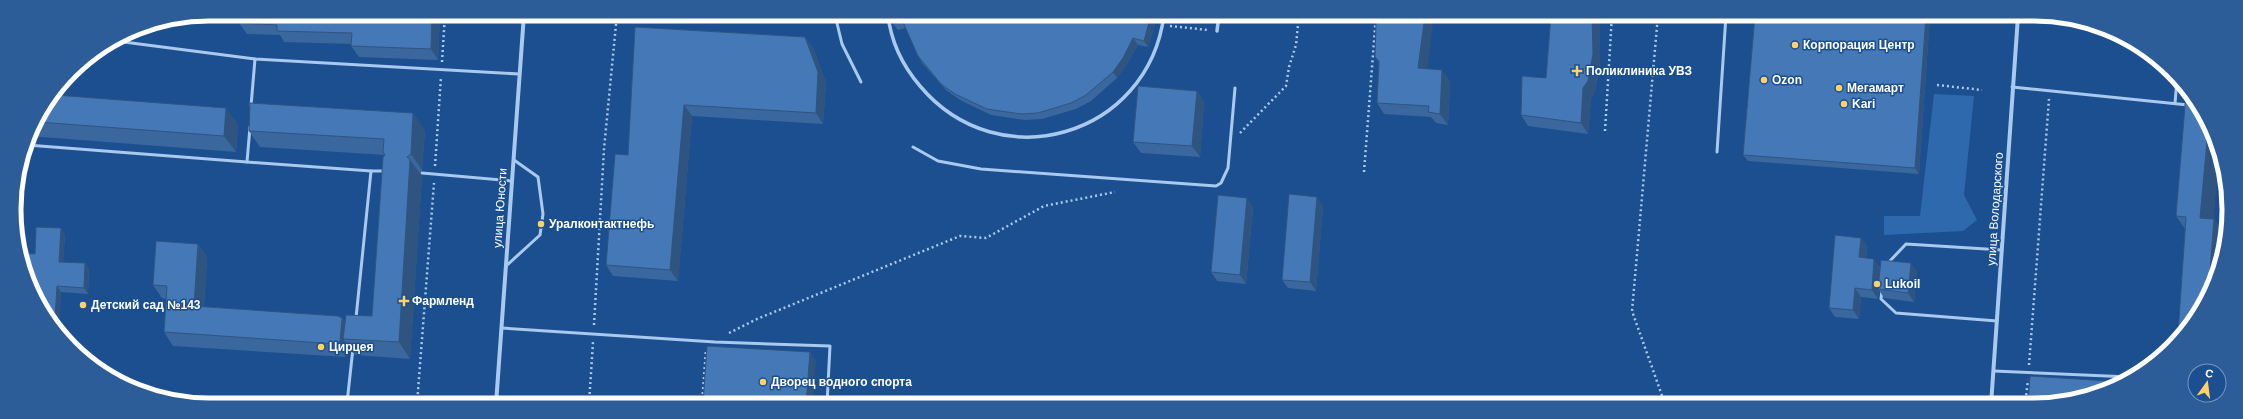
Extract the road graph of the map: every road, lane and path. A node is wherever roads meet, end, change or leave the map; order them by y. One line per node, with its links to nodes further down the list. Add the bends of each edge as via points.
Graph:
1 (444, 21): 19 (path)
2 (523, 21): 20 (street, улица Юности)
3 (616, 21): 53 (path, via 604,149)
4 (836, 21): 21 (lane, via 842,44)
5 (889, 21): 6 (street, via 900,57 911,75 934,101 967,124 988,132 1009,137 1037,137 1065,132 1092,122 1115,106 1135,86 1153,57)
6 (1162, 21)
7 (1218, 21): 16 (street)
8 (1298, 21): 33 (path, via 1296,45 1286,86)
9 (1376, 21): 41 (path)
10 (1612, 21): 32 (path)
11 (1657, 21): 65 (path, via 1632,311)
12 (1726, 21): 36 (lane)
13 (2018, 21): 23 (street, улица Володарского)
14 (1178, 28): 15 (path)
15 (1200, 30)
16 (1217, 31)
17 (123, 42): 18 (lane)
18 (255, 59): 19 (lane); 30 (lane)
19 (441, 70): 20 (lane); 43 (path)
20 (519, 74): 37 (street, улица Юности)
21 (861, 82)
22 (1937, 85): 26 (path)
23 (2012, 87): 27 (lane); 46 (street, улица Володарского)
24 (2176, 87): 28 (lane)
25 (1235, 88): 33 (lane)
26 (1982, 90)
27 (2049, 90): 28 (lane); 57 (path)
28 (2175, 103): 29 (lane)
29 (2189, 106)
30 (251, 114)
31 (250, 122): 38 (lane)
32 (1605, 131)
33 (1230, 141): 35 (lane, via 1228,168 1216,186 982,169 938,161)
34 (32, 145): 38 (lane)
35 (913, 147)
36 (1717, 152)
37 (514, 160): 44 (street, улица Юности); 47 (lane, via 538,177 543,214 540,234)
38 (247, 162): 39 (lane)
39 (371, 171): 40 (lane); 51 (lane)
40 (386, 171)
41 (1364, 172)
42 (422, 173): 43 (lane)
43 (435, 174): 44 (lane); 60 (path)
44 (512, 181): 47 (street, улица Юности)
45 (1115, 192): 55 (path, via 1044,206 986,238 960,236 757,319)
46 (2002, 250): 48 (lane, via 1906,244); 50 (street, улица Володарского)
47 (506, 266): 52 (street, улица Юности)
48 (1883, 268)
49 (1882, 284): 50 (lane, via 1881,299 1896,312)
50 (1997, 321): 56 (street, улица Володарского)
51 (355, 326)
52 (502, 328): 53 (lane); 61 (street, улица Юности)
53 (593, 334): 55 (lane); 62 (path)
54 (353, 342): 59 (lane)
55 (715, 342): 63 (path, via 706,350); 64 (lane, via 830,346)
56 (1994, 371): 57 (lane); 66 (street, улица Володарского)
57 (2028, 372): 58 (lane); 67 (path)
58 (2120, 377)
59 (348, 398)
60 (417, 398)
61 (496, 398)
62 (589, 398)
63 (702, 398)
64 (827, 398)
65 (1663, 398)
66 (1992, 398)
67 (2026, 398)

